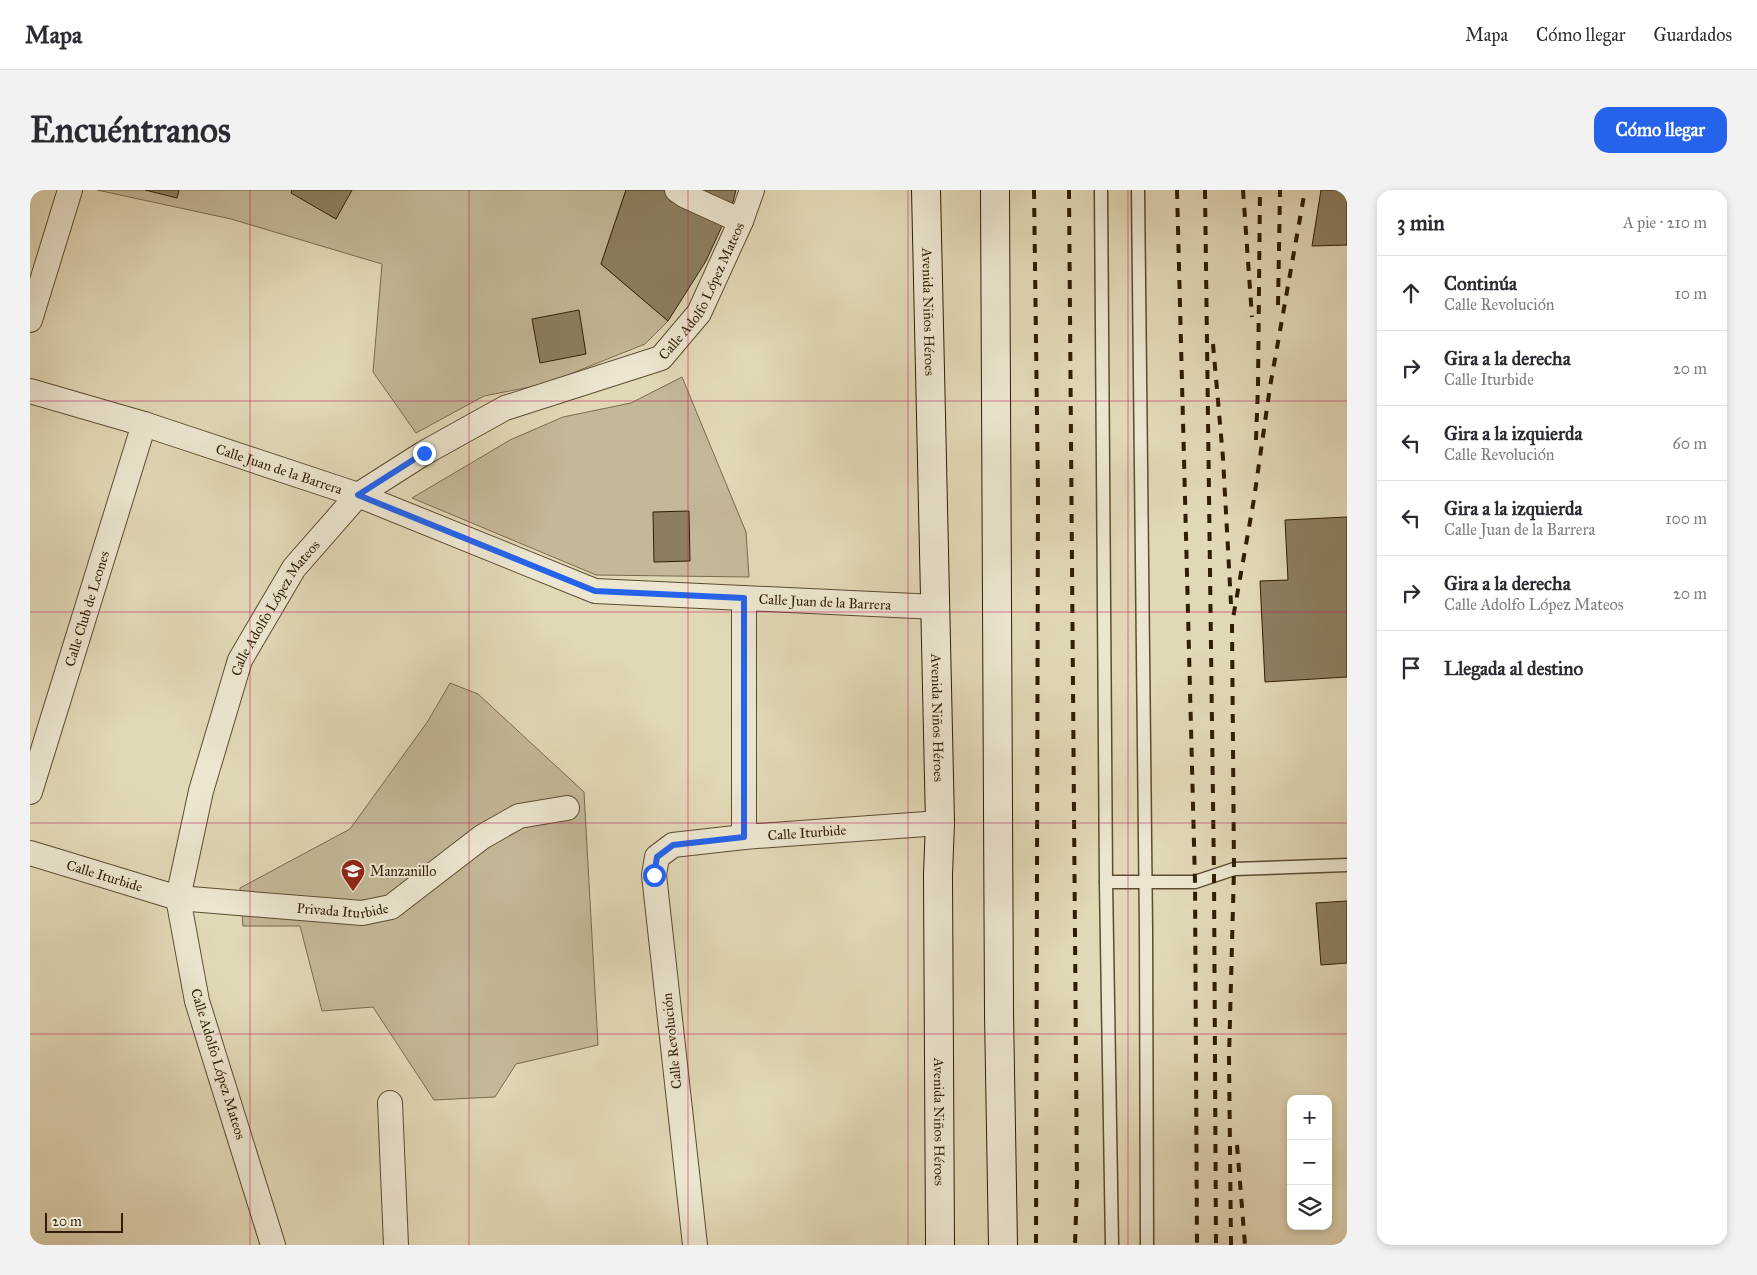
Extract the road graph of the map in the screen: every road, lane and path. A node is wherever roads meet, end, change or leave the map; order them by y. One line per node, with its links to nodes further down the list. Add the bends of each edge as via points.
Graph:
1 (70, 190): 9 (street)
2 (677, 190): 8 (street)
3 (752, 190): 8 (street, Calle Adolfo López Mateos)
4 (926, 190): 14 (main road, Avenida Niños Héroes)
5 (995, 190): 30 (main road)
6 (1101, 190): 22 (lane)
7 (1138, 190): 23 (lane)
8 (741, 221): 12 (street, Calle Adolfo López Mateos, via 699,313 661,358 505,408 424,453)
9 (30, 320)
10 (30, 391): 11 (street, Calle Juan de la Barrera)
11 (144, 424): 12 (street, Calle Juan de la Barrera); 15 (street, Calle Club de Leones)
12 (358, 495): 13 (street, Calle Juan de la Barrera, via 595,591); 24 (street, Calle Adolfo López Mateos, via 294,568 240,660 201,792)
13 (744, 598): 14 (street, Calle Juan de la Barrera); 18 (street)
14 (936, 607): 17 (main road, Avenida Niños Héroes)
15 (30, 792)
16 (567, 808): 24 (street, Privada Iturbide, via 519,816 489,833 390,908 362,913)
17 (940, 823): 18 (street, Calle Iturbide); 29 (main road, Avenida Niños Héroes)
18 (744, 837): 19 (street, Calle Iturbide)
19 (673, 845): 28 (street, Calle Revolución, via 657,857 654,875)
20 (30, 853): 24 (street, Calle Iturbide)
21 (1347, 865): 23 (lane, via 1234,869 1195,882)
22 (1106, 882): 23 (lane); 31 (lane)
23 (1146, 882): 32 (lane)
24 (178, 898): 26 (street, Calle Adolfo López Mateos, via 196,1001)
25 (390, 1103): 27 (street)
26 (273, 1245)
27 (396, 1245)
28 (695, 1245)
29 (940, 1245)
30 (1003, 1245)
31 (1112, 1245)
32 (1147, 1245)

